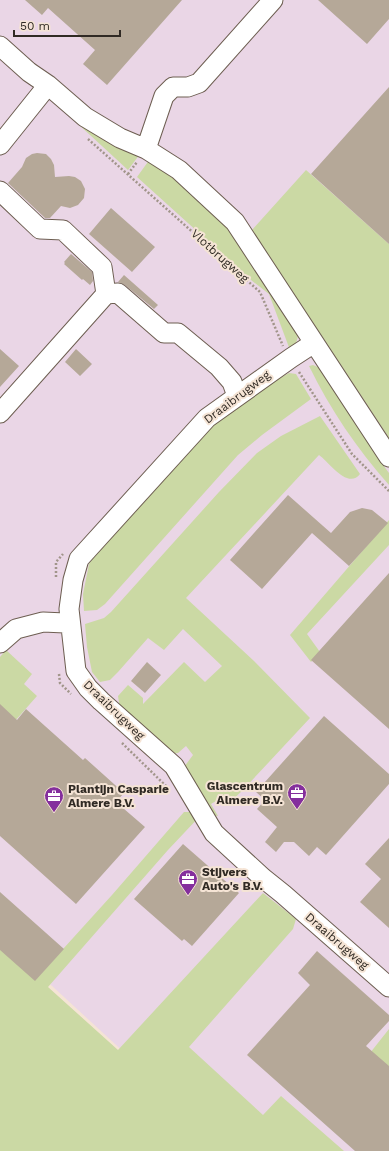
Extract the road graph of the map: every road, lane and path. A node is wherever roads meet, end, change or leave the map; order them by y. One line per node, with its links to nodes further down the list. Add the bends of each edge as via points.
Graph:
1 (273, 0): 6 (street, via 199,83 188,87 173,87 164,96)
2 (0, 46): 3 (street, Vlotbrugweg)
3 (48, 85): 5 (street); 6 (street, Vlotbrugweg, via 85,117 120,138)
4 (84, 136): 10 (path, Vlotbrugweg, via 260,292 283,346)
5 (0, 145)
6 (146, 149): 9 (street, Vlotbrugweg, via 179,170 235,222)
7 (0, 191): 8 (street, via 40,229 63,230 102,267)
8 (106, 294): 11 (street, via 118,293 164,333 178,333 219,367 232,382); 12 (street)
9 (314, 343): 10 (street, Draaibrugweg); 13 (street, Vlotbrugweg)
10 (291, 358): 11 (street, Draaibrugweg); 14 (path, Vlotbrugweg, via 352,454)
11 (237, 396): 17 (street, Draaibrugweg, via 207,418 79,559 73,580)
12 (0, 413)
13 (389, 457)
14 (389, 491)
15 (67, 550): 16 (path, via 56,562)
16 (56, 584)
17 (70, 621): 18 (street, via 43,622 16,629); 23 (street, Draaibrugweg, via 76,671 88,688 174,766 214,833)
18 (0, 643)
19 (59, 668): 20 (path, via 60,683)
20 (71, 694)
21 (117, 738): 22 (path)
22 (168, 788)
23 (389, 987)

